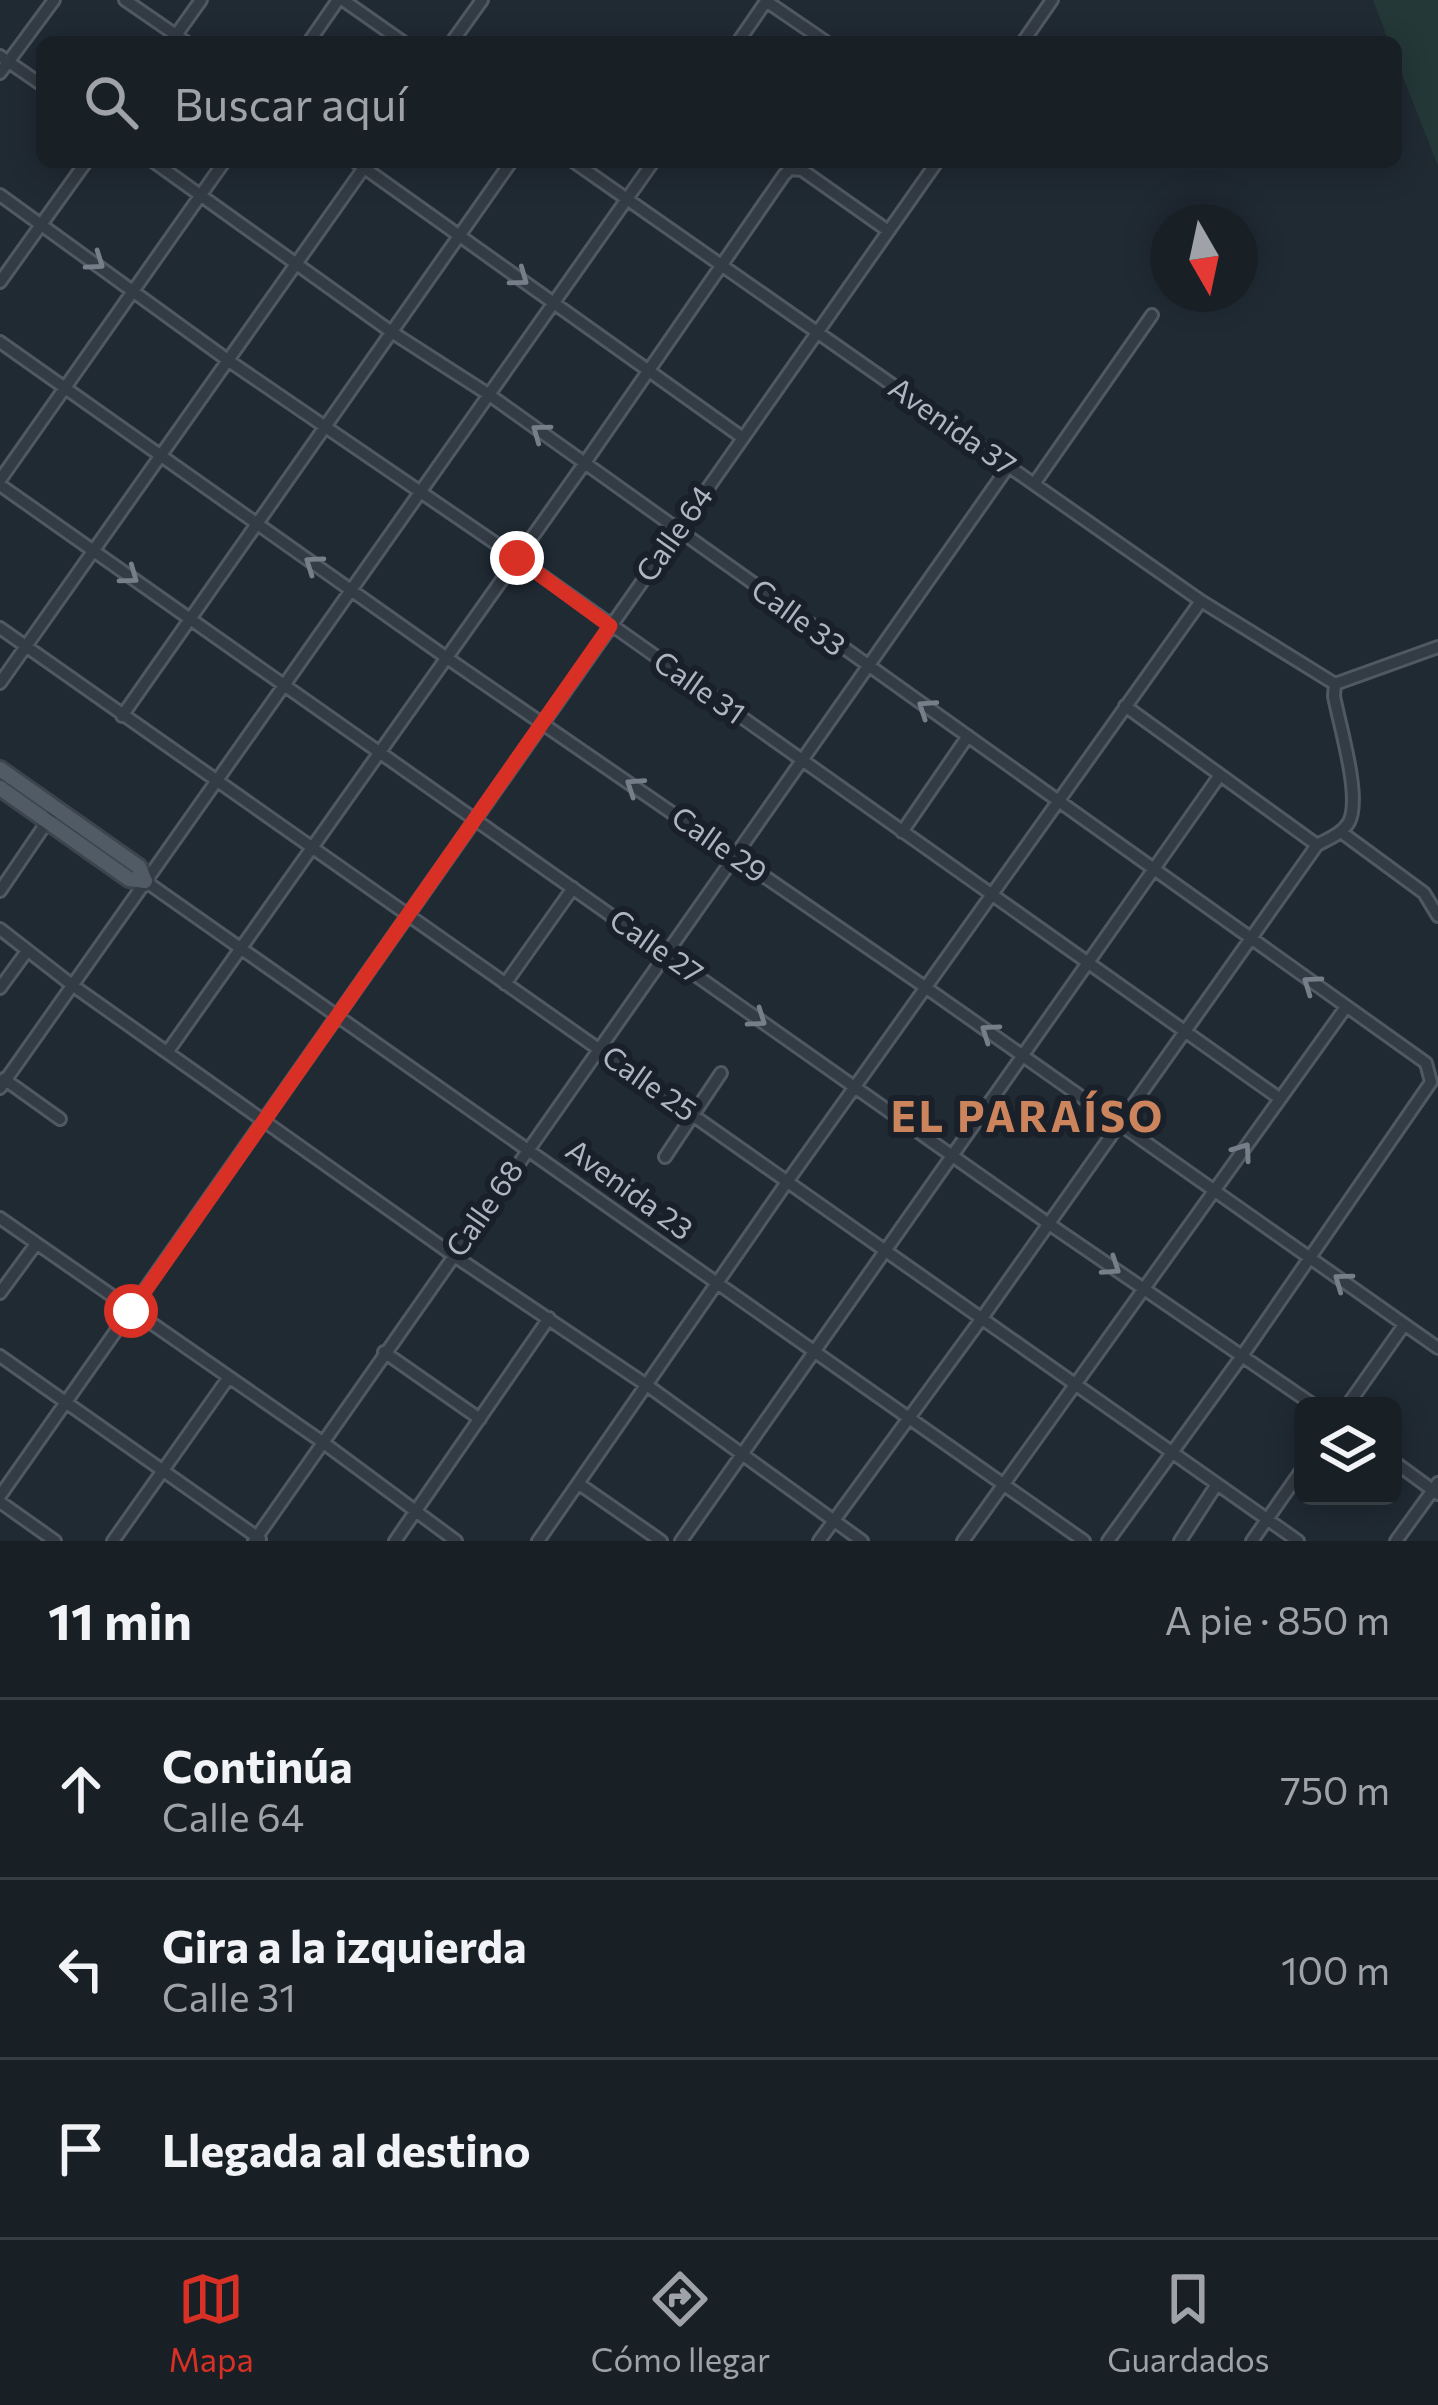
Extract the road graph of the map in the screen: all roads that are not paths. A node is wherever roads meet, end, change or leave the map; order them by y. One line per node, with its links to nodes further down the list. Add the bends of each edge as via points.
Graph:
1 (54, 0): 16 (street)
2 (124, 0): 8 (street)
3 (201, 0): 9 (street)
4 (340, 0): 10 (street); 11 (street)
5 (482, 0): 12 (street)
6 (1052, 0): 15 (street)
7 (767, 1): 13 (street); 14 (street)
8 (173, 36)
9 (180, 36)
10 (313, 36)
11 (394, 36)
12 (456, 36)
13 (742, 36)
14 (817, 36)
15 (1027, 36)
16 (3, 64): 17 (street)
17 (36, 82)
18 (82, 168): 30 (street)
19 (163, 168): 27 (street, Calle 33)
20 (220, 168): 27 (street)
21 (360, 168): 33 (street)
22 (369, 168): 32 (street)
23 (507, 168): 32 (street)
24 (582, 168): 29 (street, Avenida 37)
25 (648, 168): 29 (street)
26 (933, 168): 31 (street, Calle 64)
27 (201, 194): 33 (street, Calle 33); 36 (street)
28 (0, 195): 30 (street, Calle 31)
29 (626, 199): 34 (street, Avenida 37); 37 (street)
30 (41, 224): 35 (street); 36 (street, Calle 31, one-way to 36)
31 (887, 230): 34 (street, via 790,169); 40 (street, Calle 64)
32 (461, 235): 37 (street, one-way to 37); 39 (street)
33 (297, 263): 39 (street, Calle 33); 42 (street)
34 (723, 266): 40 (street, Avenida 37); 43 (street)
35 (0, 281)
36 (134, 289): 42 (street, Calle 31); 44 (street)
37 (554, 302): 43 (street); 45 (street)
38 (1152, 314): 52 (street)
39 (390, 331): 45 (street, Calle 33); 46 (street)
40 (817, 333): 47 (street, Calle 64); 50 (street, Avenida 37)
41 (0, 342): 44 (street, Calle 29)
42 (230, 361): 46 (street, Calle 31); 48 (street)
43 (650, 370): 47 (street); 49 (street)
44 (65, 387): 48 (street, Calle 29); 51 (street)
45 (488, 394): 49 (street, Calle 33, one-way to 45); 53 (street)
46 (325, 424): 53 (street, Calle 31); 54 (street)
47 (742, 438): 55 (street, Calle 64)
48 (161, 455): 54 (street, Calle 29); 56 (street)
49 (584, 464): 55 (street, Calle 33); 57 (street)
50 (1008, 467): 52 (street, Avenida 37); 66 (street, Calle 68)
51 (0, 483): 56 (street, Calle 27)
52 (1034, 484): 59 (street, Avenida 37)
53 (420, 490): 57 (street, Calle 31); 58 (street)
54 (256, 524): 58 (street, Calle 29, one-way to 54); 60 (street)
55 (678, 530): 61 (street, Calle 64); 66 (street, Calle 33)
56 (94, 550): 60 (street, Calle 27, one-way to 60); 63 (street)
57 (517, 558): 61 (street, Calle 31); 65 (street)
58 (352, 591): 65 (street, Calle 29); 69 (street)
59 (1201, 601): 68 (street, Avenida 37); 70 (street)
60 (189, 619): 69 (street, Calle 27); 71 (street)
61 (610, 626): 72 (street, Calle 64); 75 (street, Calle 31)
62 (0, 628): 63 (street, Calle 25)
63 (26, 646): 67 (street); 71 (street, Calle 25)
64 (1438, 647): 68 (street)
65 (446, 658): 72 (street, Calle 29); 74 (street)
66 (868, 668): 73 (street, Calle 33, one-way to 66); 75 (street, Calle 68)
67 (0, 683)
68 (1335, 684): 84 (street, via 1353,811)
69 (284, 686): 74 (street, Calle 27); 78 (street)
70 (1125, 706): 77 (street); 80 (street)
71 (122, 716): 78 (street, Calle 25)
72 (542, 723): 82 (street, Calle 64); 87 (street, Calle 29, one-way to 72)
73 (968, 736): 80 (street, Calle 33); 83 (street)
74 (380, 752): 82 (street, Calle 27); 86 (street)
75 (803, 761): 83 (street, Calle 31); 87 (street, Calle 68)
76 (0, 769): 81 (main road, Avenida 23)
77 (1220, 775): 85 (street); 88 (street)
78 (217, 779): 86 (street, Calle 25); 89 (street)
79 (0, 788): 81 (main road, Avenida 23)
80 (1059, 800): 88 (street, Calle 33); 92 (street)
81 (51, 815): 89 (main road, Avenida 23, via 140,867); 91 (street)
82 (474, 818): 90 (street, Calle 27); 93 (street, Calle 64)
83 (902, 832): 92 (street, Calle 31)
84 (1341, 832): 85 (street); 94 (street, via 1424,892)
85 (1317, 844): 96 (street)
86 (312, 848): 93 (street, Calle 25); 97 (street)
87 (736, 856): 99 (street, Calle 68); 103 (street, Calle 29)
88 (1154, 869): 96 (street, Calle 33); 100 (street)
89 (145, 881): 97 (street, Avenida 23); 102 (street)
90 (573, 889): 99 (street, Calle 27); 101 (street)
91 (0, 890)
92 (990, 896): 100 (street, Calle 31); 103 (street)
93 (406, 914): 101 (street, Calle 25); 106 (street, Calle 64)
94 (1438, 916)
95 (0, 929): 98 (street)
96 (1250, 941): 105 (street, Calle 33, one-way to 96); 107 (street)
97 (240, 949): 106 (street, Avenida 23); 109 (street)
98 (27, 951): 102 (street); 104 (street)
99 (668, 955): 108 (street, Calle 68); 113 (street, Calle 27, one-way to 113)
100 (1087, 965): 107 (street, Calle 31); 110 (street)
101 (506, 984): 108 (street, Calle 25)
102 (72, 985): 109 (street); 112 (street)
103 (925, 987): 110 (street, Calle 29, one-way to 103); 113 (street)
104 (0, 988)
105 (1346, 1007): 114 (street); 129 (street, Calle 33, via 1426,1063 1431,1082)
106 (336, 1016): 117 (street, Calle 64); 119 (street, Avenida 23)
107 (1185, 1031): 114 (street, Calle 31); 118 (street)
108 (598, 1048): 115 (street, Calle 25); 119 (street, Calle 68)
109 (167, 1051): 117 (street)
110 (1023, 1056): 118 (street, Calle 29); 120 (street)
111 (721, 1073): 115 (street)
112 (2, 1082): 116 (street)
113 (854, 1087): 120 (street, Calle 27); 122 (street)
114 (1279, 1098): 123 (street, one-way to 114)
115 (693, 1116): 121 (street); 122 (street, Calle 25)
116 (60, 1119)
117 (264, 1120): 128 (street); 133 (street, Calle 64)
118 (1120, 1125): 123 (street, Calle 29); 125 (street)
119 (526, 1150): 128 (street, Calle 68); 130 (street, Avenida 23)
120 (952, 1156): 125 (street, Calle 27); 127 (street)
121 (665, 1157)
122 (787, 1182): 127 (street, Calle 25); 130 (street)
123 (1215, 1191): 129 (street, Calle 29); 131 (street)
124 (0, 1218): 126 (street)
125 (1049, 1224): 131 (street, Calle 27, one-way to 131); 135 (street)
126 (35, 1244): 132 (street); 133 (street)
127 (883, 1249): 135 (street, Calle 25); 139 (street)
128 (453, 1255): 134 (street); 138 (street, Calle 68)
129 (1310, 1258): 136 (street, Calle 29, one-way to 129); 141 (street)
130 (718, 1287): 139 (street, Avenida 23); 144 (street)
131 (1144, 1289): 141 (street, Calle 27); 143 (street)
132 (0, 1293)
133 (131, 1311): 142 (street); 147 (street, Calle 64)
134 (549, 1318): 144 (street); 149 (street)
135 (982, 1318): 143 (street, Calle 25); 148 (street)
136 (1404, 1325): 137 (street, Calle 29); 146 (street)
137 (1438, 1348)
138 (384, 1352): 149 (street); 150 (street, Calle 68)
139 (812, 1352): 148 (street, Avenida 23); 152 (street)
140 (0, 1356): 147 (street)
141 (1242, 1356): 145 (street, Calle 27); 151 (street)
142 (229, 1377): 150 (street); 154 (street)
143 (1076, 1384): 151 (street, Calle 25); 158 (street)
144 (648, 1386): 152 (street); 156 (street)
145 (1302, 1397)
146 (1353, 1397)
147 (67, 1402): 154 (street); 160 (street, Calle 64)
148 (908, 1417): 158 (street, Avenida 23); 162 (street)
149 (479, 1419): 161 (street)
150 (321, 1441): 161 (street); 164 (street, Calle 68)
151 (1172, 1452): 157 (street, Calle 25); 176 (street)
152 (743, 1453): 162 (street); 171 (street)
153 (1402, 1467): 159 (street)
154 (162, 1471): 164 (street); 166 (street)
155 (1294, 1481): 163 (street)
156 (579, 1484): 169 (street); 170 (street)
157 (1217, 1484): 163 (street, Calle 25); 177 (street)
158 (1003, 1485): 174 (street); 175 (street, Avenida 23)
159 (1436, 1489): 180 (street)
160 (0, 1499): 165 (street)
161 (414, 1513): 167 (street); 168 (street)
162 (834, 1519): 172 (street); 173 (street)
163 (1267, 1519): 178 (street); 179 (street, Calle 25)
164 (258, 1540)
165 (55, 1541)
166 (112, 1541)
167 (395, 1541)
168 (456, 1541)
169 (538, 1541)
170 (661, 1541)
171 (681, 1541)
172 (818, 1541)
173 (862, 1541)
174 (963, 1541)
175 (1084, 1541)
176 (1108, 1541)
177 (1180, 1541)
178 (1252, 1541)
179 (1298, 1541)
180 (1396, 1541)

